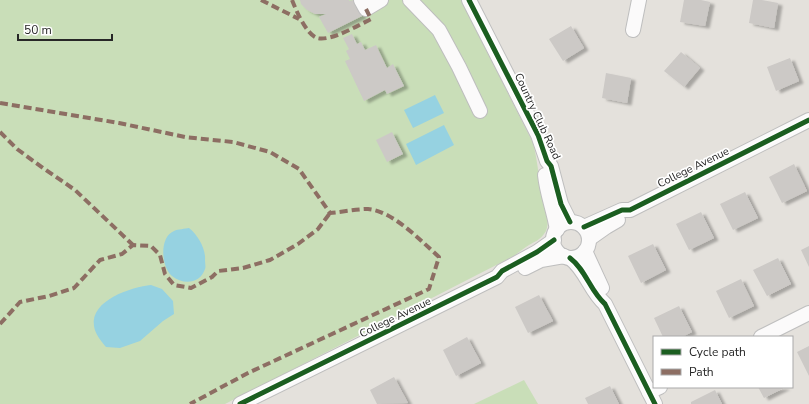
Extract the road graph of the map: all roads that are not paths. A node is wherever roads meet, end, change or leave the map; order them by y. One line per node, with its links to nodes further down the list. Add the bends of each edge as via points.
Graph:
1 (361, 0): 2 (street, via 366,9)
2 (381, 0)
3 (410, 0): 7 (street, via 439,30)
4 (469, 0): 9 (street, Country Club Road, via 538,135)
5 (639, 0): 6 (street)
6 (633, 30)
7 (480, 111)
8 (809, 120): 12 (street, College Avenue, via 630,210 626,216)
9 (547, 161): 10 (street, Country Club Road, via 551,166 561,204); 11 (street, Country Club Road, via 544,168 546,187 555,216)
10 (570, 222): 11 (street, via 561,225); 12 (street, via 580,224)
11 (555, 235): 13 (street, via 559,253); 14 (street, College Avenue, via 537,252 502,271)
12 (586, 239): 13 (street, via 581,254); 15 (street, via 605,296)
13 (567, 257): 14 (street, College Avenue, via 541,260 505,277); 15 (street, via 581,269 599,299)
14 (497, 277): 19 (street, College Avenue)
15 (605, 304): 18 (street)
16 (809, 313): 17 (street)
17 (763, 336)
18 (655, 394)
19 (240, 404)

